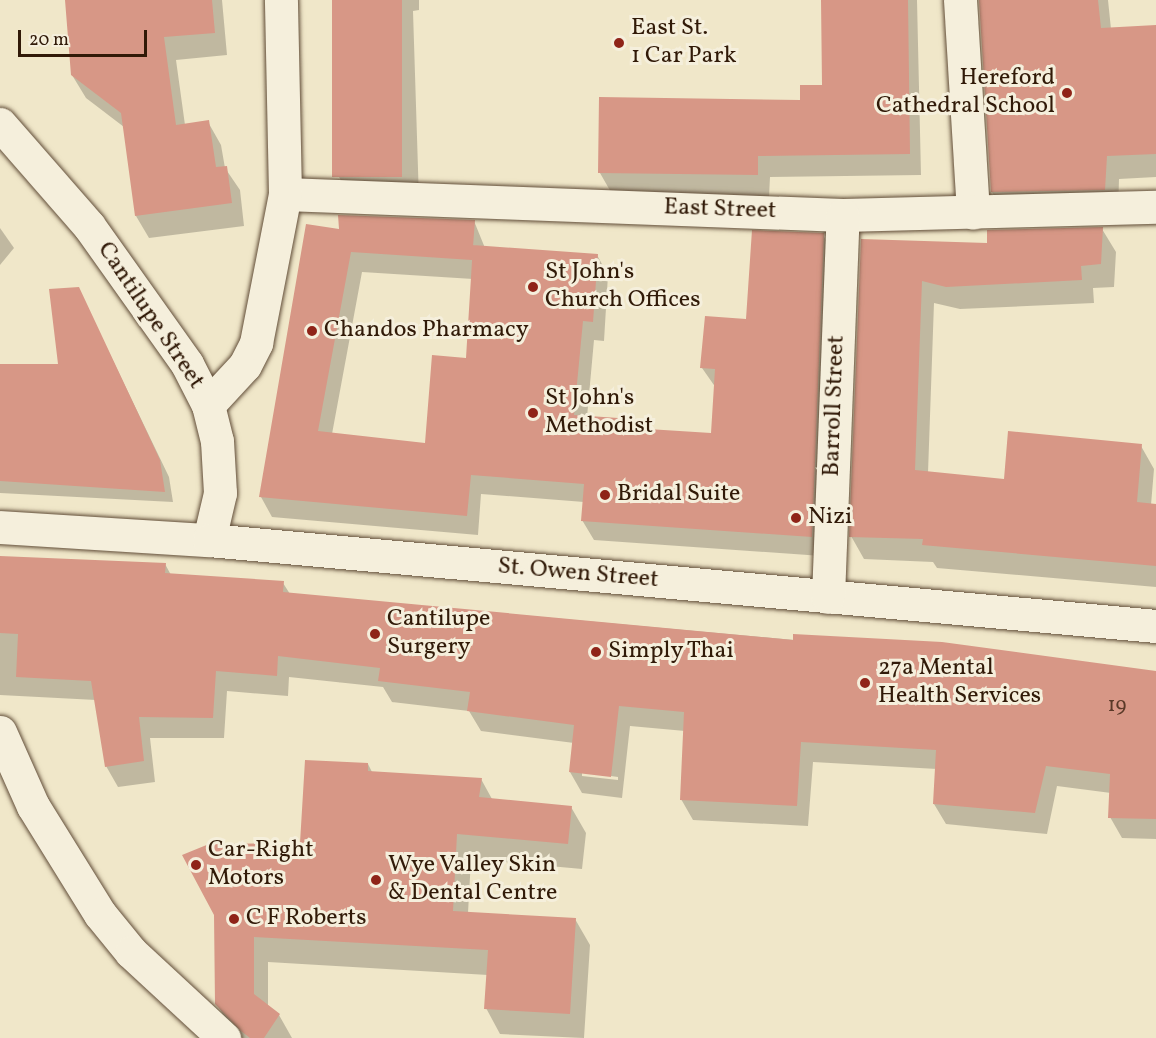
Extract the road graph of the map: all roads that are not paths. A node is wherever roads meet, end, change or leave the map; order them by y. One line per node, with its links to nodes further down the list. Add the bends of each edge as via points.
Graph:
1 (282, 0): 4 (street)
2 (960, 0): 6 (street)
3 (0, 124): 8 (street, Cantilupe Street, via 90,226 187,364)
4 (285, 194): 7 (street, East Street); 8 (street, via 256,343 244,365)
5 (1156, 207): 6 (street, East Street)
6 (973, 213): 7 (street, East Street)
7 (843, 215): 11 (street, Barroll Street)
8 (208, 405): 10 (street, Cantilupe Street, via 217,441 220,493)
9 (0, 527): 10 (street, St. Owen Street)
10 (209, 540): 11 (street, St. Owen Street)
11 (828, 597): 12 (street, St. Owen Street)
12 (1156, 626)
13 (2, 746): 14 (street, via 33,806 100,914 131,952)
14 (224, 1038)

